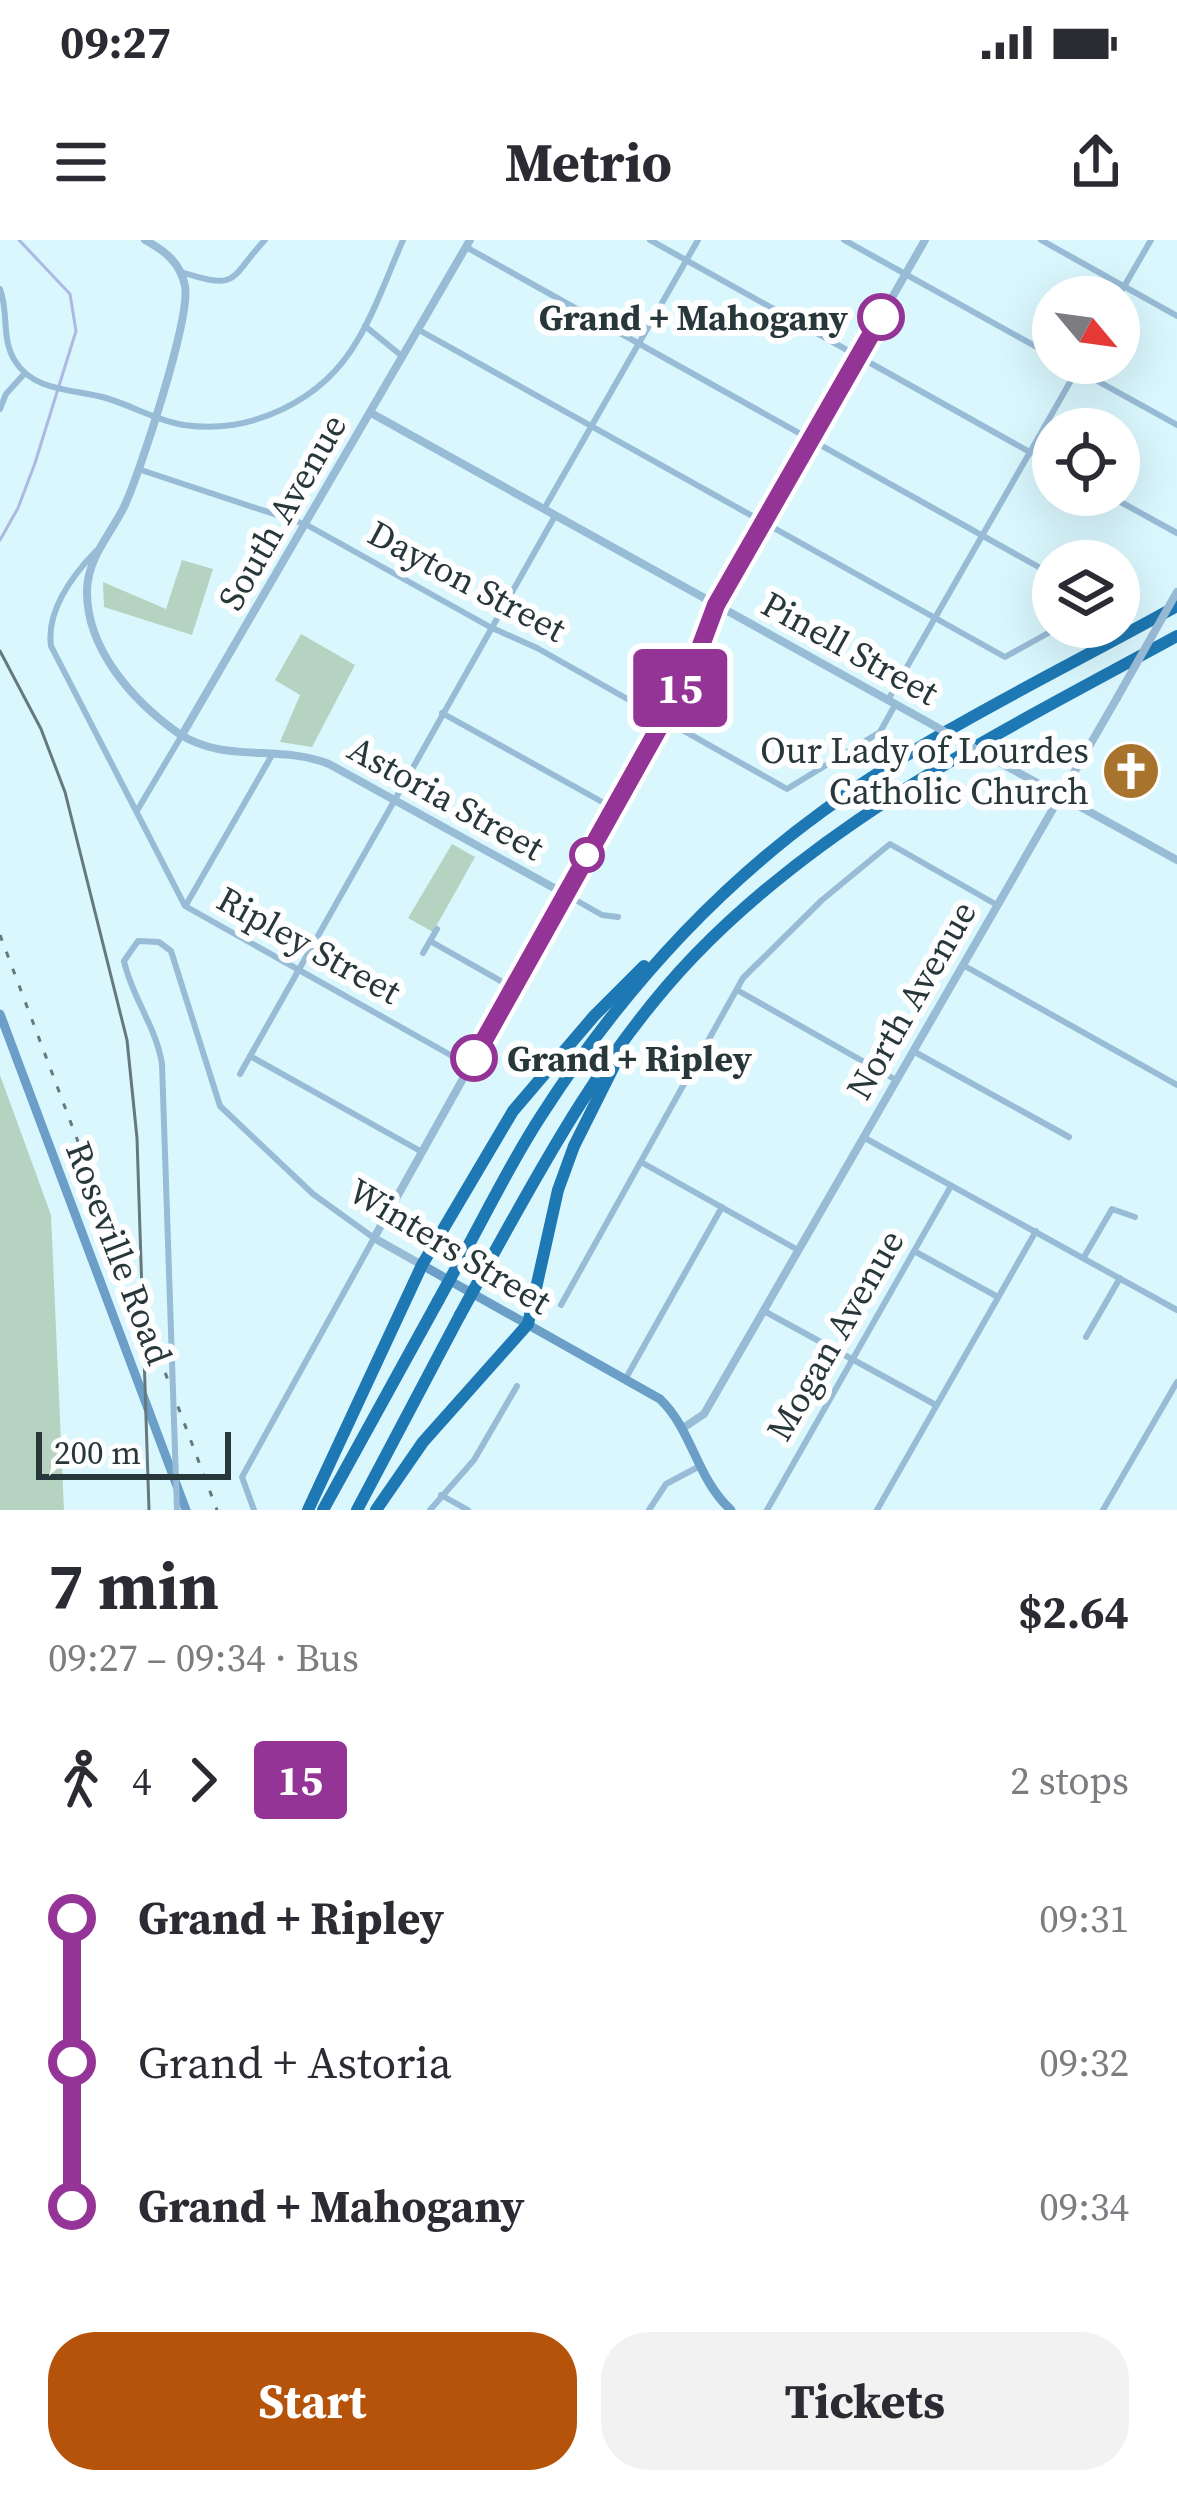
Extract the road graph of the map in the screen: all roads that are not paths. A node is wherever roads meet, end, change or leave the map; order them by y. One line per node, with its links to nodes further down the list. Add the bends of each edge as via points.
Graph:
1 (145, 240): 11 (street)
2 (265, 240): 13 (street, via 230,280)
3 (403, 240): 20 (street)
4 (650, 240): 12 (street)
5 (698, 240): 12 (street)
6 (844, 240): 14 (street)
7 (925, 240): 14 (street)
8 (1041, 240): 15 (street)
9 (1151, 240): 16 (street)
10 (468, 243): 21 (street, South Avenue); 22 (street)
11 (164, 245): 13 (street)
12 (687, 260): 22 (street); 24 (street)
13 (180, 271): 31 (street, Astoria Street, via 185,318)
14 (905, 274): 23 (street); 24 (street)
15 (1106, 276)
16 (1130, 276)
17 (0, 289): 26 (street, via 7,342)
18 (1140, 295): 19 (street)
19 (1177, 316)
20 (365, 326): 25 (street); 31 (street, via 331,375 271,415 218,426)
21 (419, 330): 25 (street, South Avenue); 33 (street)
22 (639, 343): 33 (street); 34 (street)
23 (1032, 344)
24 (859, 356): 34 (street); 35 (street)
25 (403, 357): 30 (street, South Avenue)
26 (25, 373): 29 (street); 31 (street)
27 (1069, 384): 35 (street)
28 (1109, 384): 32 (street)
29 (0, 409)
30 (371, 413): 37 (street, Pinell Street); 41 (street, South Avenue)
31 (154, 418): 36 (street, Astoria Street)
32 (1177, 425)
33 (592, 426): 37 (street); 40 (street)
34 (811, 440): 40 (street); 43 (street)
35 (1030, 452): 43 (street)
36 (137, 469): 41 (street, Dayton Street); 44 (street, Astoria Street)
37 (544, 509): 39 (street, Pinell Street)
38 (1140, 512): 42 (street)
39 (555, 515): 47 (street, Pinell Street); 50 (street)
40 (764, 522): 47 (street); 49 (street)
41 (307, 525): 50 (street, Dayton Street); 56 (street, South Avenue)
42 (1177, 532)
43 (982, 535): 45 (street); 49 (street)
44 (101, 545): 56 (street, Astoria Street, via 87,588 103,651 136,696); 61 (street, Ripley Street, via 65,589 50,631 53,651)
45 (1032, 563)
46 (1177, 592): 58 (street, North Avenue, bridge)
47 (716, 605): 53 (street, Pinell Street); 55 (street)
48 (1177, 606): 66 (highway, via 887,768)
49 (935, 618): 52 (street, via 1005,657); 53 (street)
50 (490, 627): 54 (street); 55 (street, Dayton Street)
51 (1177, 637): 76 (highway, via 940,766 826,841 691,959)
52 (1032, 642)
53 (891, 703): 55 (street, Dayton Street, via 880,732 787,789); 58 (street, Pinell Street, bridge)
54 (442, 712): 59 (street); 60 (street)
55 (662, 719): 60 (street)
56 (182, 735): 57 (street, Astoria Street, via 218,750); 61 (street, South Avenue)
57 (274, 752): 59 (street, Astoria Street, via 329,764); 65 (street)
58 (1061, 796): 62 (street, Pinell Street); 64 (street, North Avenue)
59 (394, 799): 63 (street, Astoria Street); 72 (street)
60 (613, 808): 63 (street)
61 (138, 809): 65 (street, Ripley Street)
62 (1177, 860)
63 (565, 894): 67 (street, Astoria Street); 73 (street)
64 (997, 905): 71 (street, North Avenue); 74 (street, via 890,844)
65 (185, 906): 72 (street, Ripley Street)
66 (703, 913): 95 (highway, via 594,1016 526,1095); 115 (highway, bridge, via 621,1004 538,1120)
67 (618, 916)
68 (437, 929): 69 (street)
69 (430, 941): 70 (street); 73 (street)
70 (423, 953)
71 (963, 965): 77 (street, North Avenue); 82 (street)
72 (298, 970): 78 (street); 79 (street, Ripley Street)
73 (513, 988): 79 (street)
74 (736, 990): 81 (street); 86 (street)
75 (0, 1014): 112 (main road, Roseville Road)
76 (625, 1039): 101 (highway, via 558,1190); 116 (highway, bridge, via 558,1137)
77 (913, 1051): 81 (street, North Avenue); 83 (street)
78 (250, 1056): 80 (street); 85 (street)
79 (470, 1066): 85 (street)
80 (240, 1074)
81 (896, 1080): 84 (street, North Avenue)
82 (1177, 1085)
83 (1069, 1137)
84 (863, 1138): 87 (street); 92 (street, North Avenue)
85 (422, 1152): 91 (street)
86 (641, 1162): 88 (street); 98 (street)
87 (951, 1186): 90 (street); 93 (street, Mogan Avenue)
88 (722, 1207): 92 (street); 104 (street)
89 (1135, 1217): 94 (street, via 1112,1209)
90 (1036, 1231): 94 (street); 97 (street)
91 (374, 1238): 95 (street, Winters Street); 111 (street, Winters Street, bridge, via 313,1194 220,1106 171,951 138,941 124,961 162,1064); 113 (street, via 242,1477)
92 (798, 1250): 100 (street, North Avenue)
93 (914, 1251): 97 (street); 103 (street, Mogan Avenue)
94 (1084, 1257): 96 (street)
95 (422, 1265): 101 (main road, Winters Street); 114 (highway)
96 (1120, 1278): 99 (street); 102 (street)
97 (998, 1297): 107 (street)
98 (561, 1305)
99 (1177, 1310)
100 (764, 1311): 103 (street); 108 (street, North Avenue, via 704,1414)
101 (528, 1324): 104 (main road, Winters Street); 117 (highway, via 423,1442)
102 (1086, 1337)
103 (852, 1359): 107 (street); 122 (street, Mogan Avenue)
104 (626, 1378): 108 (main road, Winters Street, via 660,1399)
105 (1177, 1382): 124 (street)
106 (517, 1386): 110 (street, via 474,1460)
107 (936, 1405): 123 (street)
108 (683, 1428): 109 (main road, Winters Street)
109 (698, 1468): 120 (street, via 666,1484); 121 (main road, Winters Street)
110 (441, 1495): 118 (street); 119 (street)
111 (177, 1510)
112 (186, 1510)
113 (254, 1510)
114 (308, 1510)
115 (323, 1510)
116 (357, 1510)
117 (376, 1510)
118 (430, 1510)
119 (468, 1510)
120 (649, 1510)
121 (730, 1510)
122 (767, 1510)
123 (877, 1510)
124 (1103, 1510)

